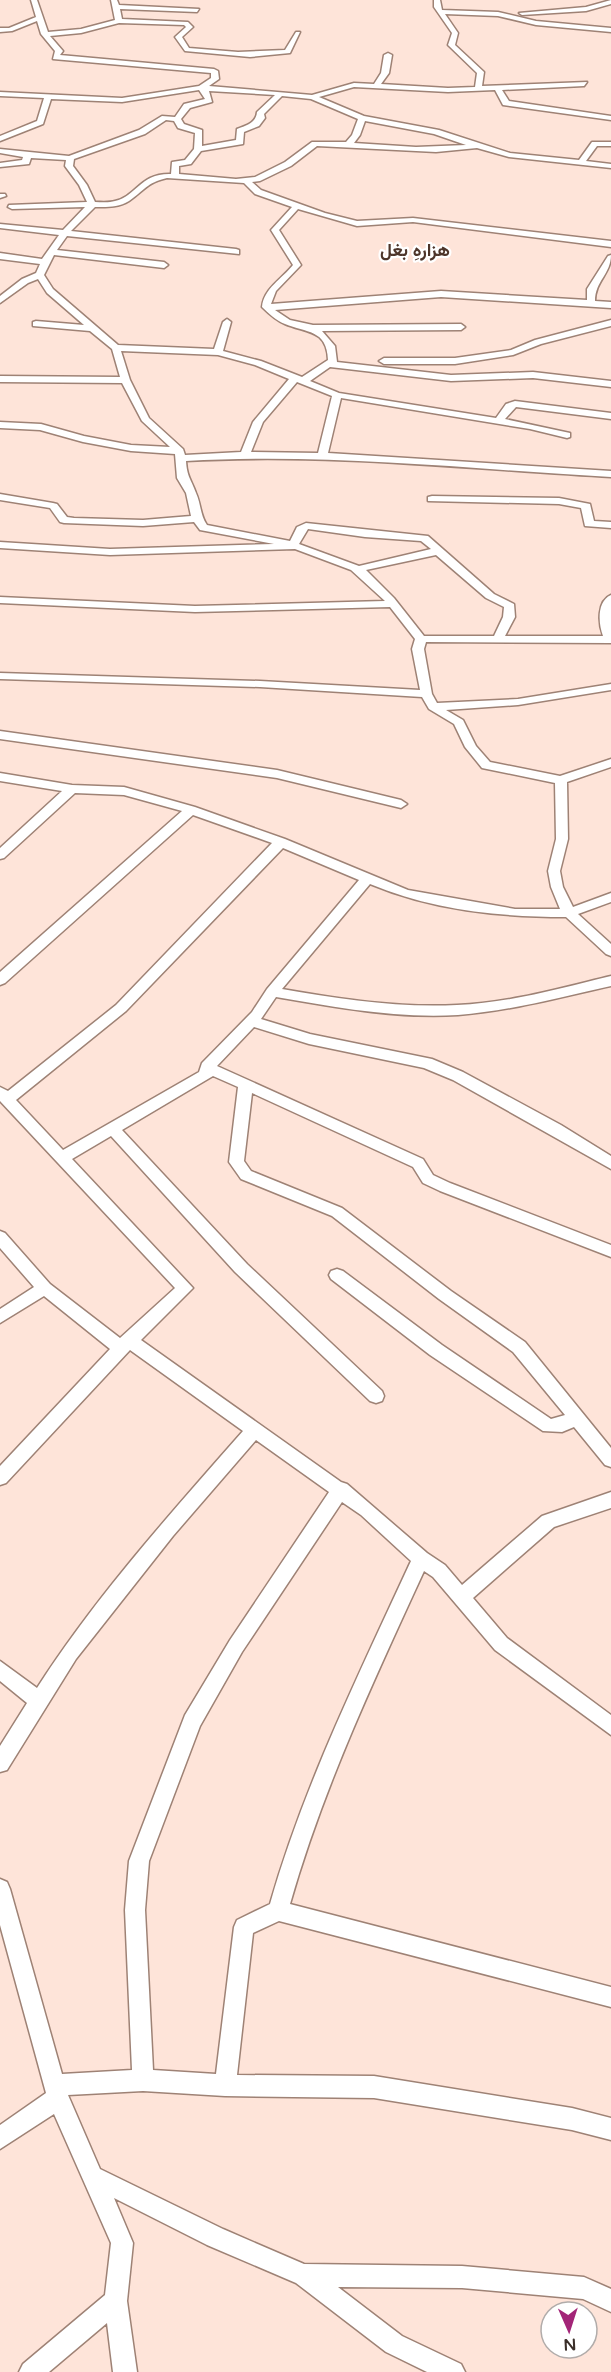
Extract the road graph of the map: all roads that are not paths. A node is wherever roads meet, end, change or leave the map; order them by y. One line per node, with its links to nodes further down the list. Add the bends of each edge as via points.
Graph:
1 (34, 0): 10 (street)
2 (193, 0): 6 (street, via 197,13)
3 (437, 0): 8 (street)
4 (596, 0): 5 (street)
5 (611, 2): 9 (street, via 586,9)
6 (116, 3): 11 (street)
7 (478, 5): 8 (street)
8 (440, 12): 9 (street); 21 (street, via 455,33 451,45 479,70 482,77)
9 (498, 14): 13 (street, via 536,23)
10 (40, 18): 12 (street); 15 (street)
11 (119, 21): 14 (street, via 186,23 190,27 178,37 187,50 224,54 259,56 288,52); 15 (street, via 81,31)
12 (0, 30)
13 (611, 30)
14 (298, 33)
15 (44, 34): 19 (street, via 59,51 56,57 214,71 215,79)
16 (388, 56): 18 (street, via 385,73)
17 (584, 84): 20 (street)
18 (377, 85): 21 (street); 25 (street, via 354,85)
19 (201, 88): 22 (street); 24 (street, via 122,100); 28 (street, via 209,100 188,106)
20 (497, 88): 21 (street); 27 (street, via 507,103)
21 (478, 89)
22 (281, 93): 25 (street); 33 (street, via 260,114 256,124 240,131 240,142)
23 (0, 94): 24 (street)
24 (48, 97): 29 (street, via 40,122)
25 (312, 97): 26 (street)
26 (362, 118): 31 (street); 32 (street, via 436,132)
27 (611, 118)
28 (177, 119): 33 (street, via 182,126 199,132); 36 (street, via 165,118 142,132)
29 (0, 140)
30 (611, 144): 37 (street, via 595,144)
31 (348, 145): 32 (street, via 414,149); 41 (street, via 315,144 288,164)
32 (477, 146): 37 (street, via 509,155)
33 (198, 149): 40 (street, via 188,162 175,164)
34 (0, 151): 35 (street)
35 (27, 155): 36 (street); 38 (street, via 26,162)
36 (70, 158): 42 (street, via 69,166)
37 (581, 164): 39 (street)
38 (0, 165)
39 (611, 166)
40 (175, 176): 41 (street); 42 (street, via 149,180 115,204)
41 (247, 181): 43 (street, via 258,192)
42 (92, 205): 44 (street); 46 (street)
43 (297, 206): 47 (street, via 365,224 413,220); 58 (street, via 275,230 297,265 270,292)
44 (12, 207)
45 (0, 226): 46 (street)
46 (68, 231): 48 (street); 49 (street)
47 (611, 244)
48 (52, 252): 52 (street); 53 (street)
49 (236, 252)
50 (0, 256): 52 (street)
51 (611, 258): 56 (street, via 591,289)
52 (43, 262): 54 (street)
53 (164, 265)
54 (40, 275): 55 (street, via 25,280); 63 (street, via 50,291)
55 (0, 300)
56 (591, 304): 57 (street); 58 (street, via 440,294 315,307)
57 (611, 305)
58 (266, 307): 64 (street, via 287,322)
59 (227, 322): 66 (street)
60 (611, 323): 67 (street, via 513,352 454,361)
61 (36, 324): 63 (street)
62 (461, 327): 64 (street)
63 (93, 328): 65 (street)
64 (313, 328): 67 (street, via 328,338 333,349)
65 (116, 348): 66 (street); 70 (street)
66 (218, 352): 68 (street)
67 (331, 362): 68 (street); 71 (street, via 451,378 533,375)
68 (300, 378): 72 (street); 78 (street, via 262,416)
69 (0, 379): 70 (street)
70 (125, 380): 77 (street, via 145,419)
71 (611, 384)
72 (337, 395): 74 (street); 79 (street)
73 (611, 416): 74 (street, via 515,404)
74 (499, 421): 76 (street)
75 (0, 424): 77 (street, via 41,427 83,440)
76 (567, 435)
77 (181, 454): 78 (street); 83 (street, via 182,478)
78 (246, 454): 79 (street)
79 (322, 456): 80 (street)
80 (611, 474)
81 (0, 496): 83 (street, via 53,506 64,520 74,522)
82 (432, 499): 84 (street, via 559,501 586,506 589,524)
83 (197, 519): 86 (street, via 204,528 245,533)
84 (611, 525)
85 (0, 545): 86 (street, via 96,551)
86 (293, 546): 87 (street, via 301,528 306,526 424,538); 88 (street)
87 (438, 551): 88 (street); 93 (street, via 490,596 510,606)
88 (358, 569): 91 (street)
89 (611, 598): 94 (street, via 606,606 605,627)
90 (0, 600): 91 (street, via 195,609)
91 (393, 604): 92 (street)
92 (421, 639): 93 (street); 97 (street, via 418,649)
93 (498, 639): 94 (street)
94 (610, 639)
95 (0, 676): 97 (street)
96 (611, 687): 98 (street, via 518,702)
97 (426, 694): 98 (street)
98 (433, 707): 102 (street, via 459,722 471,747 486,765)
99 (0, 735): 104 (street, via 277,774)
100 (611, 763): 102 (street)
101 (0, 777): 103 (street)
102 (561, 780): 110 (street, via 562,839 554,871)
103 (72, 789): 105 (street, via 124,791); 107 (street)
104 (400, 804)
105 (191, 810): 106 (street); 112 (street)
106 (281, 842): 108 (street); 118 (street, via 121,1008)
107 (0, 855)
108 (368, 878): 110 (street, via 405,894 449,903 515,913); 114 (street)
109 (611, 897): 110 (street)
110 (569, 913): 111 (street)
111 (611, 951)
112 (0, 980)
113 (611, 981): 114 (street, via 528,1000 457,1010 360,1007)
114 (272, 992): 115 (street)
115 (252, 1021): 116 (street); 121 (street, via 309,1039 437,1067 556,1129)
116 (207, 1066): 117 (street); 119 (street, via 206,1075)
117 (246, 1084): 123 (street, via 418,1163 428,1179 445,1187); 129 (street, via 236,1162 246,1174 337,1212 519,1347)
118 (4, 1096): 120 (street)
119 (113, 1128): 120 (street); 128 (street, via 241,1268)
120 (61, 1158): 127 (street, via 185,1288)
121 (611, 1163)
122 (0, 1236): 125 (street)
123 (611, 1251)
124 (337, 1275): 129 (street, via 436,1350 549,1426 562,1425)
125 (44, 1288): 126 (street); 127 (street)
126 (0, 1317)
127 (125, 1344): 130 (street); 132 (street)
128 (376, 1396)
129 (576, 1417): 131 (street)
130 (253, 1431): 133 (street); 138 (street, via 70,1653)
131 (611, 1460)
132 (0, 1478)
133 (341, 1489): 135 (street); 144 (street, via 236,1646 192,1721 139,1861 135,1910)
134 (611, 1500): 136 (street, via 548,1521)
135 (421, 1558): 136 (street); 142 (street, via 333,1755 287,1873)
136 (462, 1596): 139 (street, via 501,1644)
137 (0, 1670): 138 (street)
138 (39, 1701): 140 (street)
139 (611, 1726)
140 (0, 1763)
141 (0, 1889): 146 (street)
142 (278, 1911): 143 (street); 145 (street, via 244,1927)
143 (611, 1997)
144 (143, 2080): 145 (street); 146 (street)
145 (225, 2085): 147 (street, via 374,2087 572,2119)
146 (57, 2092): 148 (street); 149 (street)
147 (611, 2129)
148 (0, 2138)
149 (94, 2177): 150 (street, via 215,2237); 151 (street, via 122,2243)
150 (304, 2275): 152 (street, via 462,2277 584,2288); 155 (street, via 394,2344)
151 (116, 2301): 153 (street); 154 (street)
152 (611, 2301)
153 (32, 2372)
154 (125, 2372)
155 (453, 2372)

